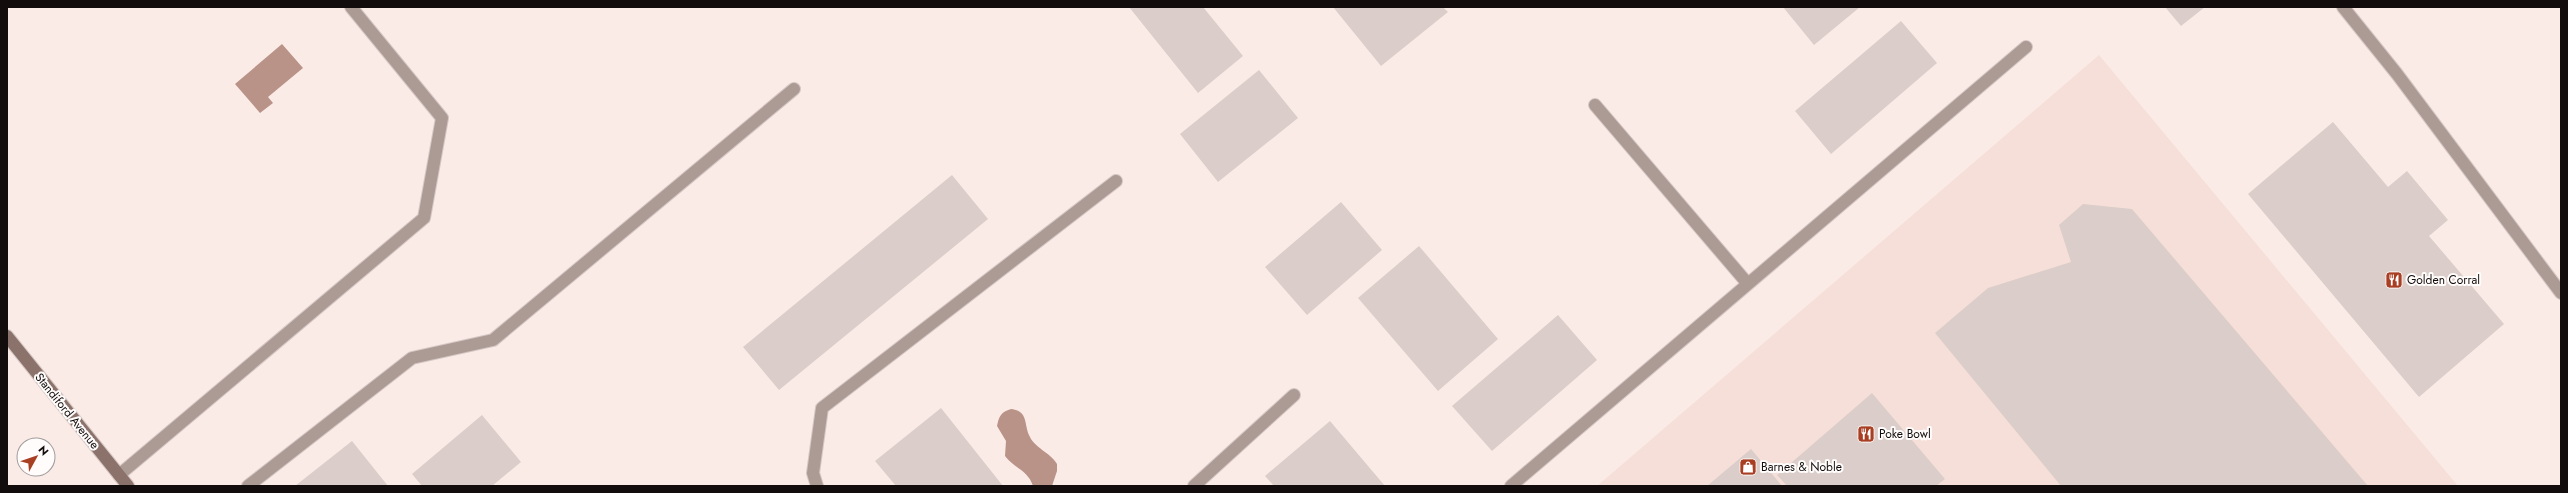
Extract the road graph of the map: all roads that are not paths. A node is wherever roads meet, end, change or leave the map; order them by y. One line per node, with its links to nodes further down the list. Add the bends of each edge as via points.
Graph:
1 (351, 7): 11 (lane, via 442,118 424,218)
2 (2343, 7): 8 (lane, via 2397,74)
3 (2026, 47): 7 (lane)
4 (794, 89): 13 (lane, via 493,340 412,358)
5 (1595, 105): 7 (lane)
6 (1116, 181): 14 (lane, via 822,408 813,473)
7 (1748, 284): 16 (lane)
8 (2561, 292)
9 (7, 336): 11 (main road, Standiford Avenue)
10 (1294, 395): 15 (lane)
11 (119, 475): 12 (main road, Standiford Avenue)
12 (128, 486)
13 (248, 486)
14 (817, 486)
15 (1194, 486)
16 (1511, 486)

